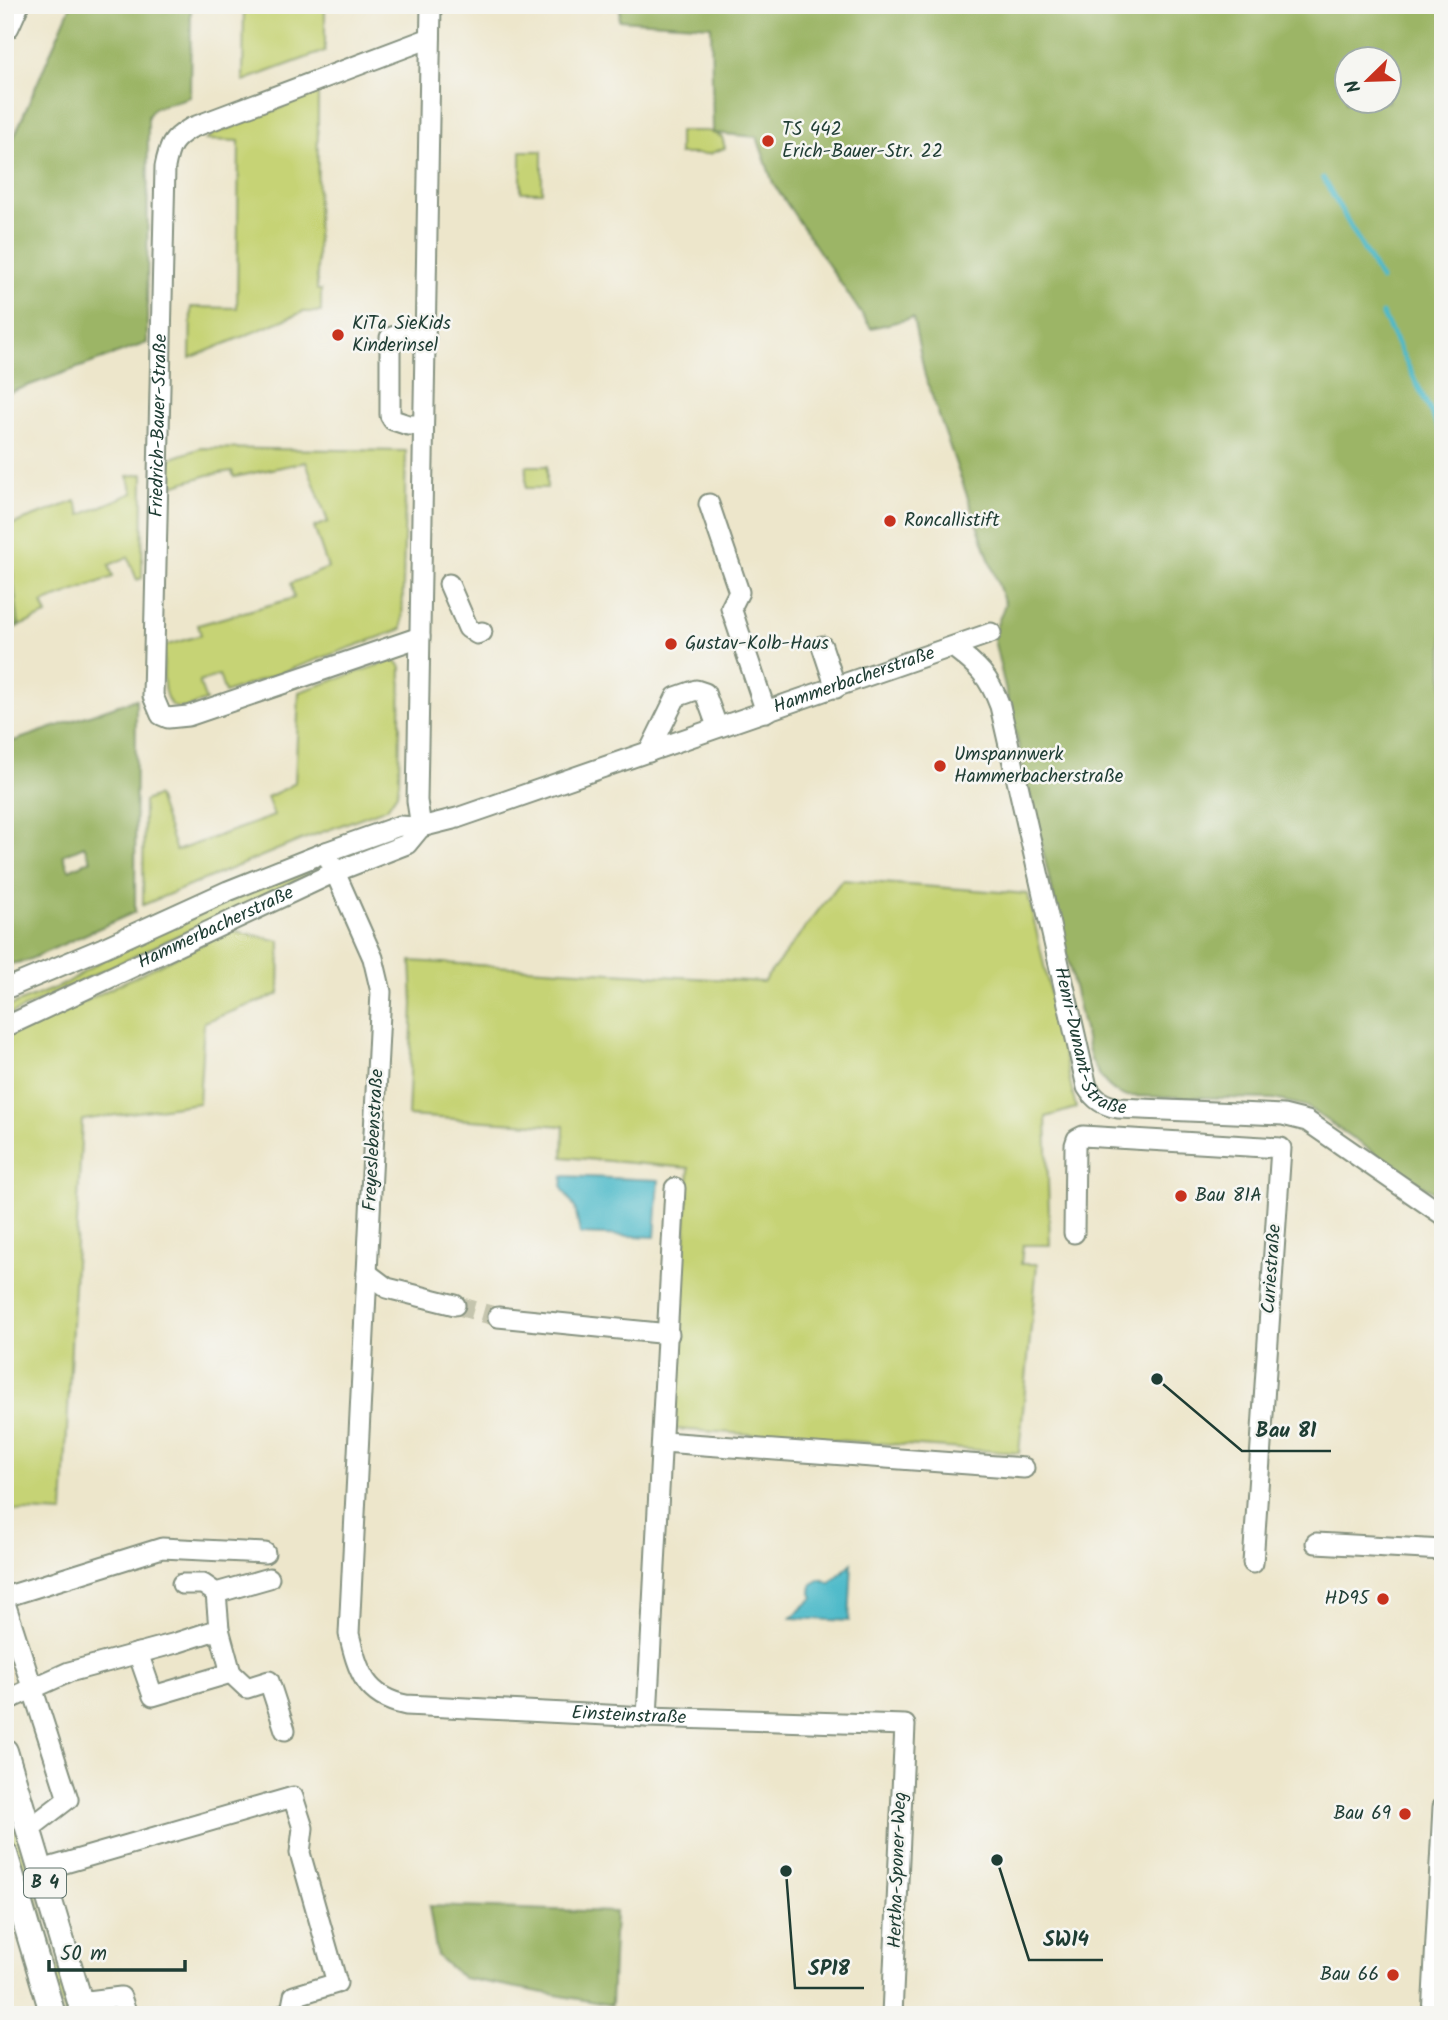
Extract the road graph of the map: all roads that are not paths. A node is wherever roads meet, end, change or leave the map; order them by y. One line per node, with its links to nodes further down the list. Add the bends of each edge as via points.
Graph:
1 (14, 5): 3 (highway)
2 (431, 5): 4 (street)
3 (5, 26)
4 (430, 38): 5 (street); 11 (street, Friedrich-Bauer-Straße, via 191,128 168,148 153,696 161,715 188,716)
5 (426, 339): 6 (street); 6 (street, via 410,334 390,338 390,415 400,423)
6 (424, 425): 8 (street)
7 (709, 503): 15 (street, via 739,592 731,608)
8 (421, 583): 9 (street, via 458,587 468,628); 11 (street)
9 (482, 632)
10 (991, 633): 13 (street, Hammerbacherstraße)
11 (420, 637): 18 (street, via 417,801)
12 (822, 646): 14 (street)
13 (953, 647): 14 (street, Hammerbacherstraße); 23 (street, Henri-Dunant-Straße, via 984,672 1000,706 1087,1087 1094,1098 1118,1108)
14 (836, 688): 15 (street, Hammerbacherstraße)
15 (766, 712): 16 (street, Hammerbacherstraße)
16 (717, 726): 17 (street, Hammerbacherstraße); 17 (street, via 705,693 696,690 676,697)
17 (649, 752): 18 (street, Hammerbacherstraße)
18 (421, 827): 19 (street, Hammerbacherstraße, via 399,826); 20 (street, Hammerbacherstraße, via 407,844)
19 (326, 852): 20 (street, Freyeslebenstraße); 21 (street, Hammerbacherstraße)
20 (335, 872): 22 (street, Hammerbacherstraße); 28 (street, Freyeslebenstraße, via 373,958 380,992)
21 (5, 989)
22 (5, 1027)
23 (1283, 1115): 24 (street, Curiestraße); 26 (street, Henri-Dunant-Straße, via 1307,1121)
24 (1280, 1148): 27 (street, via 1083,1136 1075,1145); 37 (street, Curiestraße)
25 (676, 1188): 31 (street)
26 (1443, 1215)
27 (1074, 1233)
28 (367, 1273): 29 (street, via 387,1289); 46 (street, Freyeslebenstraße, via 349,1634)
29 (455, 1305)
30 (498, 1317): 31 (street)
31 (669, 1334): 32 (street)
32 (663, 1442): 33 (street); 49 (street)
33 (1024, 1468)
34 (1316, 1543): 35 (street)
35 (1443, 1550)
36 (265, 1553): 41 (street, via 162,1548)
37 (1253, 1563)
38 (270, 1578): 40 (street)
39 (182, 1584): 40 (street, via 203,1584)
40 (216, 1593): 43 (street)
41 (5, 1597)
42 (5, 1602): 47 (street)
43 (219, 1629): 44 (street); 45 (street)
44 (138, 1653): 45 (street, via 153,1696); 47 (street, via 69,1672)
45 (231, 1673): 51 (street, via 247,1688 270,1681)
46 (365, 1678): 49 (street, Einsteinstraße, via 380,1697 406,1705)
47 (33, 1688): 48 (street); 54 (street, via 68,1799)
48 (5, 1701)
49 (647, 1717): 50 (street, Einsteinstraße)
50 (905, 1725): 62 (street, Hertha-Sponer-Weg)
51 (285, 1730)
52 (5, 1751): 54 (main road, B 4)
53 (1443, 1807): 57 (street)
54 (29, 1829): 56 (main road, B 4)
55 (5, 1854): 59 (main road, B 4)
56 (41, 1870): 58 (main road, B 4); 61 (street, via 293,1797 303,1828 300,1853 337,1983 294,1996 291,2011)
57 (1440, 1917): 63 (street)
58 (82, 2008): 60 (street, via 121,1997)
59 (53, 2015)
60 (127, 2015)
61 (281, 2015)
62 (892, 2015)
63 (1432, 2015)

